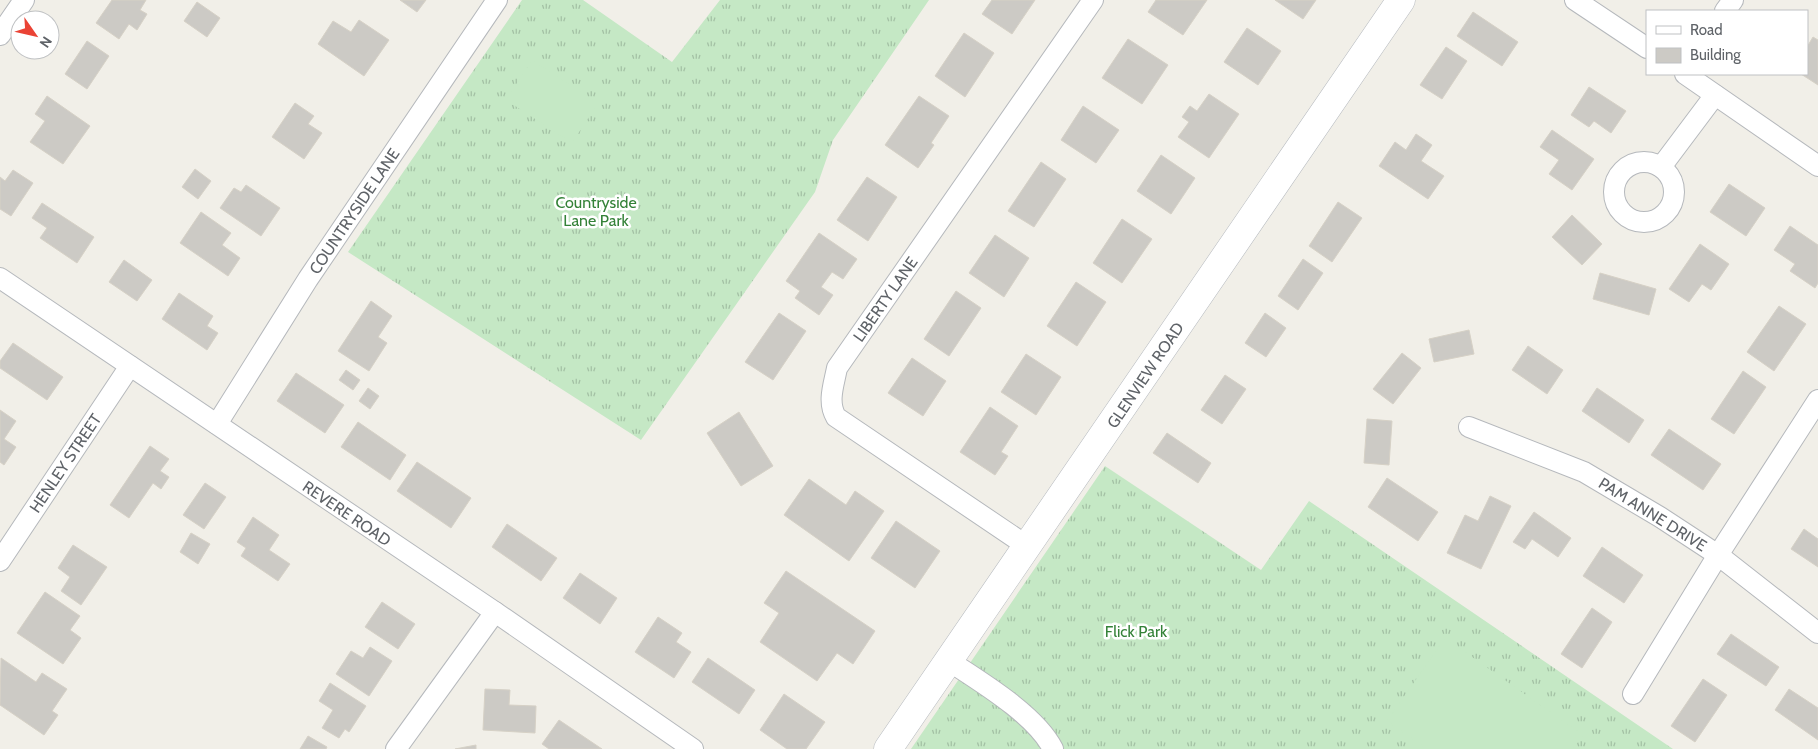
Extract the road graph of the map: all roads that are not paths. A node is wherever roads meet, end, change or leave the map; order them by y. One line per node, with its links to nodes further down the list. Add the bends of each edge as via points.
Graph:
1 (24, 0): 6 (street)
2 (496, 0): 15 (street, COUNTRYSIDE LANE, via 308,279)
3 (1093, 0): 17 (street, LIBERTY LANE, via 837,368 832,392 832,410 836,417)
4 (1401, 0): 17 (main road, GLENVIEW ROAD)
5 (1575, 0): 7 (street)
6 (0, 35)
7 (1646, 47)
8 (1686, 75): 9 (street)
9 (1715, 95): 10 (street); 11 (street)
10 (1818, 166)
11 (1661, 167)
12 (0, 278): 13 (street, REVERE ROAD)
13 (130, 366): 15 (street, REVERE ROAD); 19 (street, HENLEY STREET)
14 (1818, 400): 18 (street)
15 (216, 424): 20 (street, REVERE ROAD)
16 (1469, 427): 18 (street, PAM ANNE DRIVE, via 1584,472)
17 (1027, 546): 22 (main road, GLENVIEW ROAD)
18 (1718, 555): 21 (street, PAM ANNE DRIVE); 23 (street)
19 (0, 561)
20 (495, 612): 24 (street); 25 (street, REVERE ROAD)
21 (1818, 633)
22 (949, 660): 26 (main road, GLENVIEW ROAD); 27 (street, via 1014,707 1048,739)
23 (1633, 694)
24 (396, 749)
25 (693, 749)
26 (888, 749)
27 (1053, 749)

